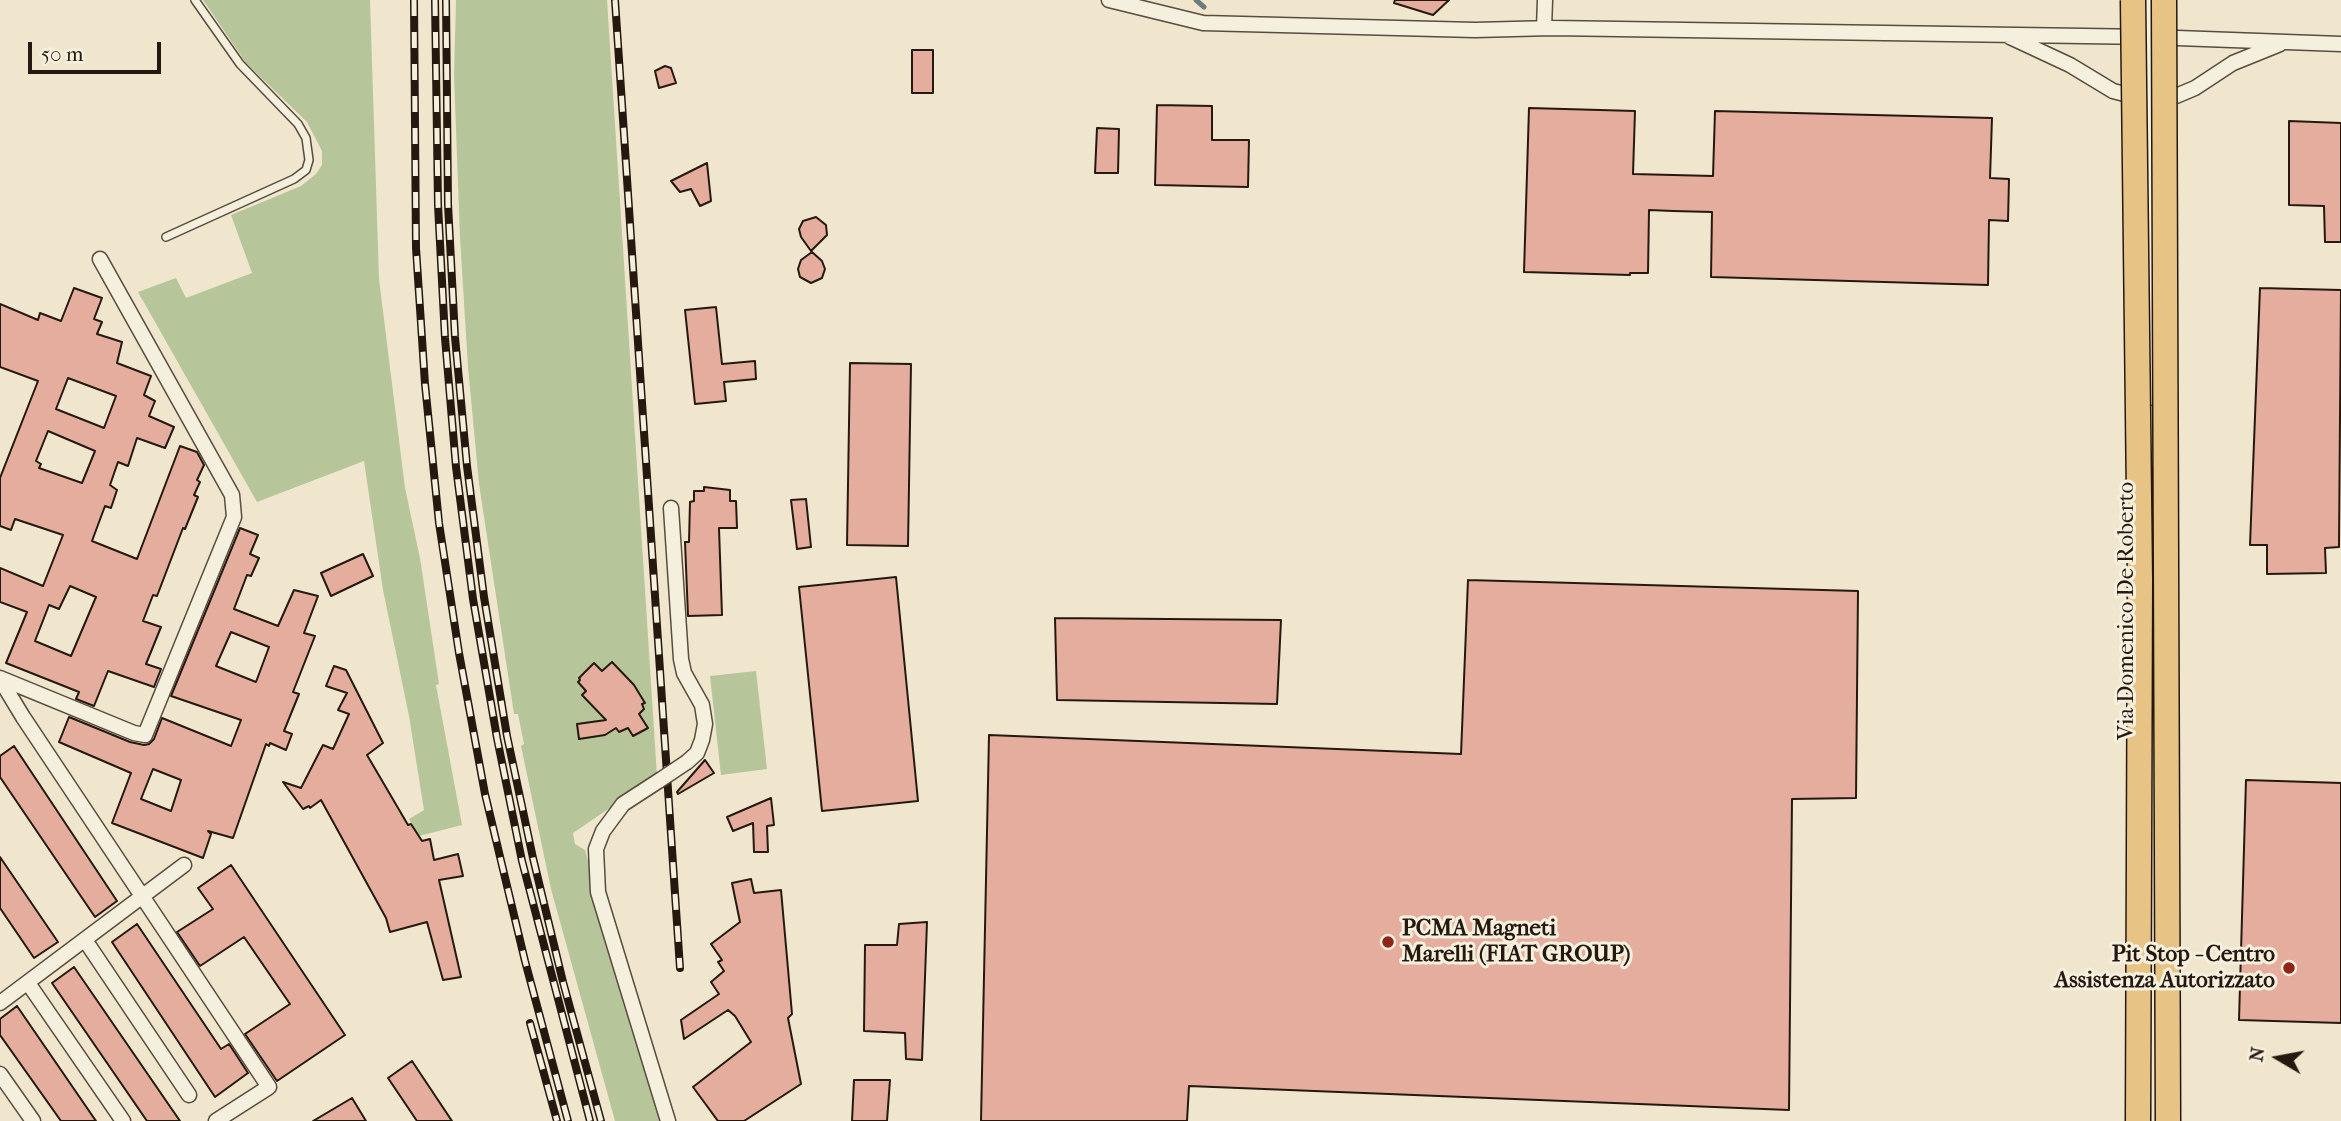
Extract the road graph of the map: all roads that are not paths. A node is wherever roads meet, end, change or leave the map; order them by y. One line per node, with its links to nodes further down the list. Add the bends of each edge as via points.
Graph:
1 (195, 0): 13 (lane, via 240,64 298,124 306,138 309,160 306,170 294,179)
2 (1109, 0): 7 (street, via 1203,23)
3 (1545, 0): 7 (street)
4 (2133, 0): 28 (highway, bridge, via 2140,565)
5 (2150, 0): 9 (street, Via Domenico De Roberto)
6 (2164, 0): 30 (highway, bridge)
7 (1545, 28): 8 (street)
8 (2006, 35): 9 (street); 12 (street, via 2112,91)
9 (2150, 37): 10 (street); 12 (street, Via Domenico De Roberto)
10 (2286, 42): 11 (street); 12 (street, via 2232,62 2195,88)
11 (2341, 44)
12 (2150, 100): 29 (street, Via Domenico De Roberto)
13 (166, 237)
14 (100, 259): 16 (street, via 232,495 234,517 145,735)
15 (671, 508): 27 (street, bridge, via 681,659 702,705 702,740 687,762 623,804 596,849 598,892)
16 (0, 678): 18 (street)
17 (184, 865): 18 (street)
18 (141, 895): 19 (street); 26 (street, via 269,1087)
19 (85, 940): 20 (street); 23 (street)
20 (28, 983): 21 (street); 25 (street)
21 (0, 1003)
22 (0, 1074): 24 (street)
23 (189, 1095)
24 (33, 1121)
25 (124, 1121)
26 (216, 1121)
27 (668, 1121)
28 (2138, 1121)
29 (2150, 1121)
30 (2168, 1121)

